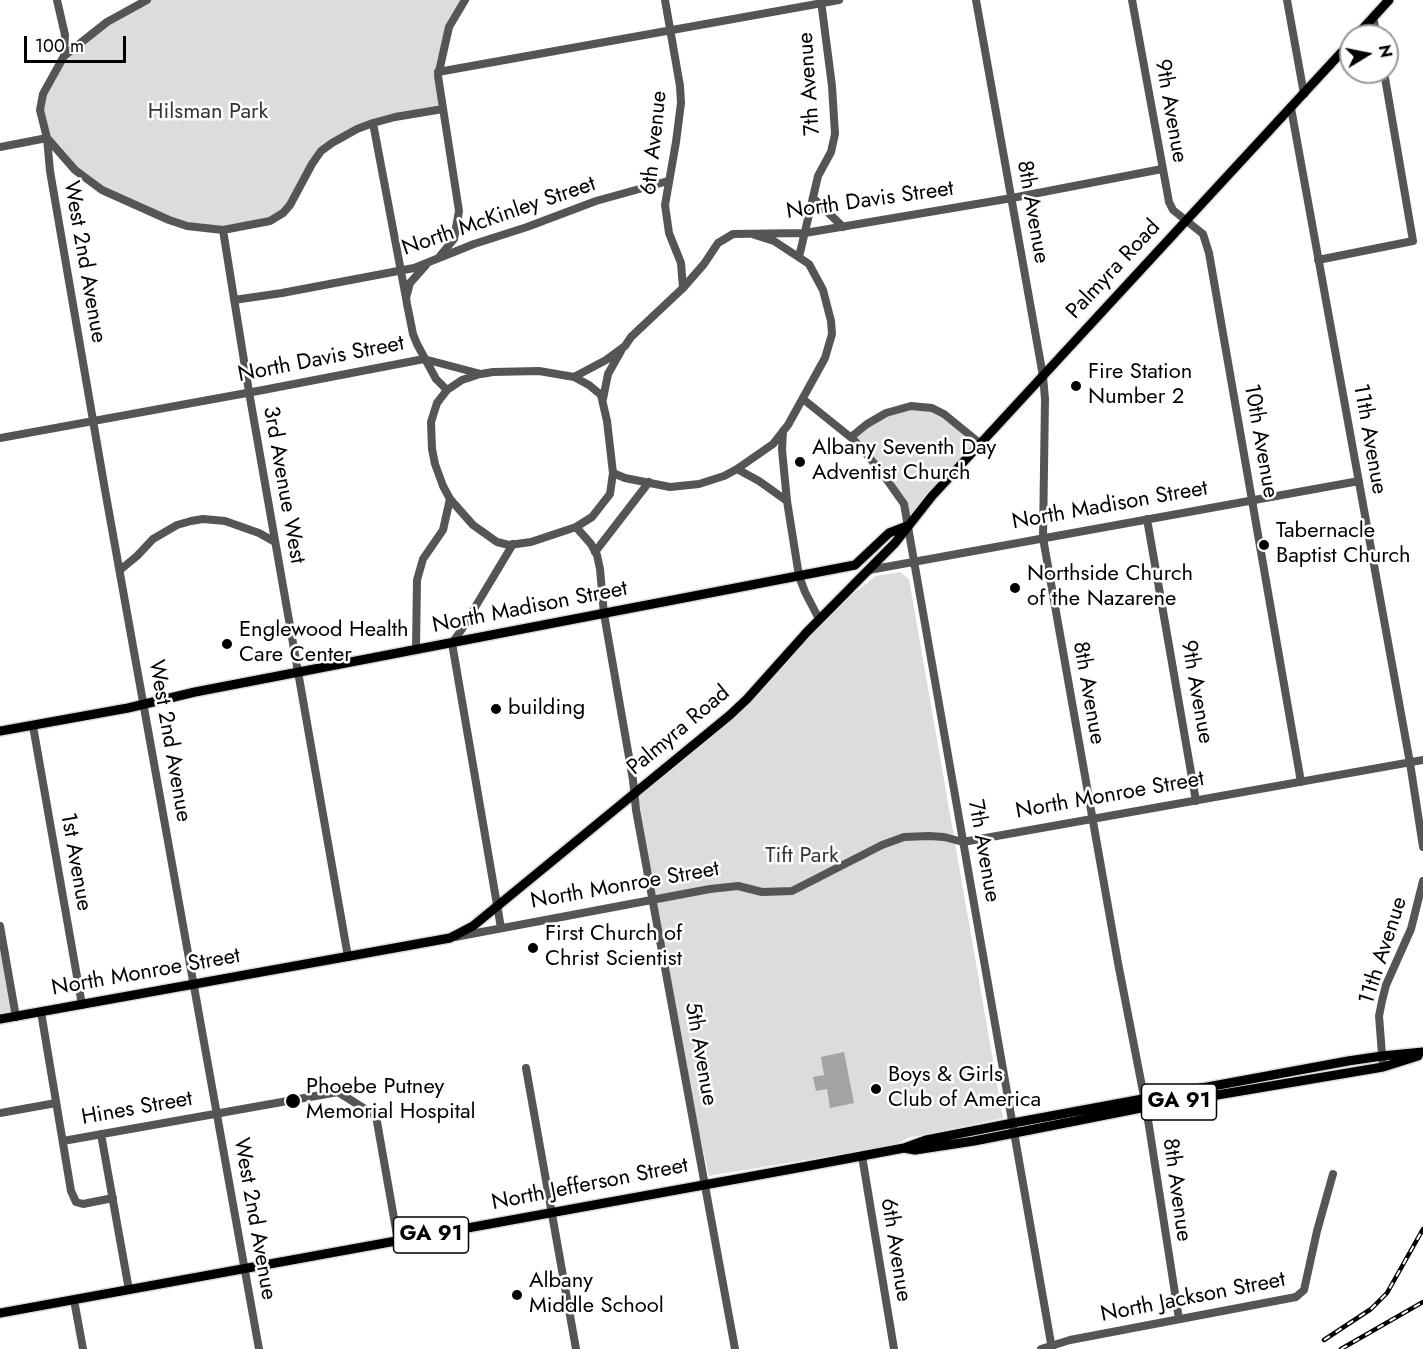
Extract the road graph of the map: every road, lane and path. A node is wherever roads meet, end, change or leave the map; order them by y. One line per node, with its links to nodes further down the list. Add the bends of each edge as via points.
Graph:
1 (57, 0): 16 (street, via 65,35)
2 (147, 0): 16 (street, via 107,22)
3 (465, 0): 17 (street, via 448,27)
4 (665, 0): 14 (street, 6th Avenue)
5 (838, 0): 10 (street)
6 (976, 0): 28 (street, 8th Avenue)
7 (1132, 0): 25 (street, 9th Avenue)
8 (1287, 0): 19 (street)
9 (1389, 0): 11 (main road)
10 (821, 2): 14 (street); 27 (street, 7th Avenue, via 835,120 832,147)
11 (1374, 17): 12 (main road); 13 (street)
12 (1367, 24)
13 (1375, 24)
14 (670, 30): 17 (street); 26 (street, 6th Avenue, via 681,103)
15 (1339, 55): 19 (main road, Palmyra Road)
16 (64, 56): 23 (street, via 43,94 40,110)
17 (438, 72): 21 (street)
18 (1386, 84): 36 (street, via 1413,242)
19 (1304, 94): 20 (main road, Palmyra Road)
20 (1291, 108): 29 (main road, Palmyra Road); 36 (street, 11th Avenue)
21 (443, 109): 22 (street); 35 (street, via 459,211 454,239)
22 (373, 123): 31 (street, via 344,135 321,151 280,216); 38 (street)
23 (47, 138): 24 (street); 31 (street, via 75,170 102,190 178,223); 51 (street, West 2nd Avenue)
24 (0, 147)
25 (1162, 169): 28 (street, North Davis Street); 29 (street, 9th Avenue, via 1169,202)
26 (668, 181): 35 (street, North McKinley Street, via 589,203); 39 (street, 6th Avenue, via 667,220 681,263)
27 (813, 198): 30 (street); 33 (street, 7th Avenue)
28 (1012, 198): 30 (street, North Davis Street); 46 (street, 8th Avenue)
29 (1186, 222): 46 (main road, Palmyra Road); 62 (street, 10th Avenue, via 1203,234 1209,253)
30 (843, 227): 33 (street, North Davis Street)
31 (223, 230): 41 (street, 3rd Avenue West)
32 (747, 232): 33 (street, North Davis Street); 34 (street, via 774,241); 39 (street, North Davis Street, via 733,234 718,243)
33 (805, 233): 34 (street, 7th Avenue)
34 (799, 257): 50 (street, via 809,264 823,290 832,334 825,358)
35 (437, 260): 37 (street, North McKinley Street)
36 (1318, 260): 58 (street, 11th Avenue)
37 (428, 263): 38 (street, North McKinley Street); 40 (street, via 410,283)
38 (400, 270): 40 (street); 41 (street, North McKinley Street)
39 (683, 288): 42 (street, North Davis Street)
40 (406, 297): 43 (street, via 412,334)
41 (234, 300): 48 (street, 3rd Avenue West)
42 (625, 346): 45 (street, North Davis Street); 49 (street, via 608,374)
43 (424, 358): 44 (street, North Davis Street); 47 (street, via 436,380); 48 (street, North Davis Street)
44 (481, 374): 45 (street, North Davis Street, via 539,371); 47 (street)
45 (574, 376): 49 (street)
46 (1043, 376): 55 (main road, Palmyra Road); 66 (street, 8th Avenue)
47 (447, 390): 60 (street, via 437,403 430,434 439,478)
48 (249, 392): 51 (street, North Davis Street); 67 (street, 3rd Avenue West)
49 (603, 399): 57 (street)
50 (803, 399): 52 (street); 53 (street, 7th Avenue)
51 (93, 420): 54 (street, North Davis Street); 72 (street, West 2nd Avenue)
52 (783, 431): 56 (street, via 773,444); 61 (street)
53 (850, 437): 55 (street, via 886,413 911,405 945,414); 64 (street, 7th Avenue, via 903,501)
54 (0, 438)
55 (982, 445): 64 (main road, Palmyra Road)
56 (737, 469): 59 (street, via 684,486); 61 (street)
57 (613, 473): 59 (street); 65 (street, via 610,494 592,516)
58 (1359, 481): 62 (street, North Madison Street); 84 (street, 11th Avenue)
59 (649, 482): 69 (street)
60 (450, 499): 68 (street, via 484,533 497,542); 78 (street, via 443,530 423,559 417,580)
61 (787, 501): 74 (street)
62 (1252, 501): 63 (street, North Madison Street); 85 (street, 10th Avenue)
63 (1147, 519): 66 (street, North Madison Street); 87 (street, 9th Avenue)
64 (907, 526): 70 (street, 7th Avenue); 71 (main road, Palmyra Road, via 889,534); 73 (main road, Palmyra Road)
65 (576, 527): 68 (street); 69 (street, 5th Avenue)
66 (1043, 538): 70 (street, North Madison Street); 88 (street, 8th Avenue)
67 (275, 542): 72 (street, via 225,521 191,521 164,531); 79 (street, 3rd Avenue West)
68 (513, 544): 77 (street)
69 (595, 552): 75 (street, 5th Avenue)
70 (913, 562): 73 (street, North Madison Street); 89 (street, 7th Avenue)
71 (855, 566): 74 (main road, North Madison Street)
72 (120, 570): 80 (street, West 2nd Avenue)
73 (869, 570): 76 (main road, Palmyra Road)
74 (799, 576): 75 (main road, North Madison Street); 76 (street)
75 (604, 614): 77 (main road, North Madison Street); 86 (street, 5th Avenue)
76 (819, 619): 86 (main road, Palmyra Road, via 730,715)
77 (452, 643): 78 (main road, North Madison Street); 93 (street)
78 (416, 650): 79 (main road, North Madison Street)
79 (298, 672): 80 (main road, North Madison Street); 98 (street, 3rd Avenue West)
80 (144, 703): 81 (main road, North Madison Street); 99 (street, West 2nd Avenue)
81 (33, 726): 82 (main road, North Madison Street); 100 (street, 1st Avenue)
82 (0, 731)
83 (1423, 760): 84 (street, North Monroe Street)
84 (1410, 763): 85 (street, North Monroe Street); 90 (street, 11th Avenue)
85 (1301, 782): 87 (street, North Monroe Street)
86 (635, 794): 92 (street, 5th Avenue); 93 (main road, Palmyra Road)
87 (1196, 801): 88 (street, North Monroe Street)
88 (1093, 820): 89 (street, North Monroe Street); 109 (street, 8th Avenue)
89 (963, 843): 92 (street, North Monroe Street, via 944,837 904,837 792,891 738,886); 112 (street, 7th Avenue)
90 (1423, 847)
91 (1423, 881): 105 (street, 11th Avenue, via 1412,929 1382,1001)
92 (654, 900): 95 (street, North Monroe Street); 119 (street, 5th Avenue)
93 (497, 905): 95 (street); 96 (main road, Palmyra Road, via 473,926)
94 (0, 926): 97 (street)
95 (501, 928): 96 (street, North Monroe Street)
96 (450, 938): 98 (main road, North Monroe Street)
97 (2, 949): 102 (street)
98 (348, 957): 99 (main road, North Monroe Street)
99 (194, 984): 100 (main road, North Monroe Street); 111 (street, West 2nd Avenue)
100 (82, 1005): 101 (main road, North Monroe Street)
101 (40, 1012): 102 (main road, North Monroe Street); 108 (street)
102 (16, 1017): 103 (main road, North Monroe Street)
103 (0, 1019)
104 (1423, 1053): 105 (main road, North Jefferson Street / GA 91); 106 (main road, North Jefferson Street / GA 91)
105 (1382, 1056): 106 (street, 11th Avenue); 109 (main road, North Jefferson Street / GA 91)
106 (1383, 1067): 109 (main road, North Jefferson Street / GA 91)
107 (526, 1068): 121 (street)
108 (56, 1103): 110 (street); 115 (street)
109 (1145, 1104): 112 (main road, North Jefferson Street / GA 91); 114 (main road, North Jefferson Street / GA 91); 127 (street, 8th Avenue)
110 (0, 1113)
111 (217, 1113): 113 (street, Hines Street); 122 (street, via 338,1092 376,1116); 123 (street, West 2nd Avenue)
112 (1013, 1123): 114 (street, 7th Avenue); 116 (main road, North Jefferson Street / GA 91)
113 (102, 1134): 115 (street, Hines Street); 120 (street)
114 (1014, 1134): 116 (main road, North Jefferson Street / GA 91, via 928,1149); 128 (street, 7th Avenue)
115 (63, 1141): 120 (street, via 76,1202)
116 (904, 1148): 117 (main road, North Jefferson Street / GA 91)
117 (862, 1156): 119 (main road, North Jefferson Street / GA 91); 133 (street, 6th Avenue)
118 (1334, 1174): 127 (street, North Jackson Street, via 1304,1290 1296,1297)
119 (705, 1184): 121 (main road, North Jefferson Street / GA 91); 132 (street, 5th Avenue)
120 (113, 1198): 124 (street)
121 (550, 1213): 122 (main road, North Jefferson Street / GA 91); 131 (street)
122 (398, 1241): 123 (main road, North Jefferson Street / GA 91)
123 (244, 1269): 124 (main road, North Jefferson Street / GA 91); 130 (street, West 2nd Avenue)
124 (129, 1290): 125 (main road, North Jefferson Street / GA 91)
125 (74, 1300): 126 (main road, North Jefferson Street / GA 91); 129 (street)
126 (0, 1313)
127 (1179, 1319): 128 (street, North Jackson Street)
128 (1052, 1348): 134 (street, North Jackson Street)
129 (83, 1349)
130 (259, 1349)
131 (576, 1349)
132 (735, 1349)
133 (894, 1349)
134 (1041, 1349)

